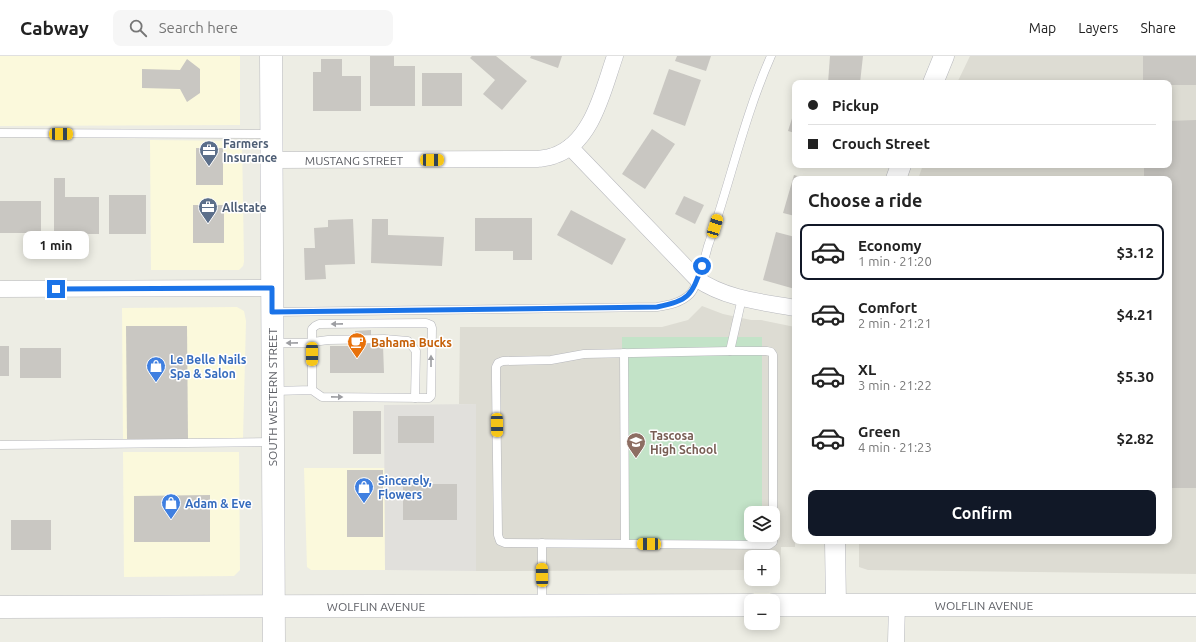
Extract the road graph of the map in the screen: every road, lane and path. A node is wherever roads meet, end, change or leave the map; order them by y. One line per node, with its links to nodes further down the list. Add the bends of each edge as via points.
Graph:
1 (271, 56): 7 (main road, SOUTH WESTERN STREET)
2 (615, 56): 8 (street, MUSTANG STREET, via 591,123)
3 (771, 56): 10 (lane, via 757,88)
4 (944, 56): 5 (street)
5 (934, 80)
6 (0, 133): 7 (lane)
7 (271, 134): 9 (main road, SOUTH WESTERN STREET)
8 (570, 147): 9 (street, MUSTANG STREET, via 554,156 538,159); 10 (street)
9 (272, 160): 11 (main road, SOUTH WESTERN STREET)
10 (697, 279): 13 (street, via 710,287); 15 (lane, via 691,294 677,303 657,307)
11 (272, 288): 12 (street); 15 (main road, SOUTH WESTERN STREET)
12 (0, 289)
13 (742, 298): 14 (street); 18 (lane)
14 (792, 307)
15 (272, 312): 17 (main road, SOUTH WESTERN STREET)
16 (312, 342): 17 (lane, one-way to 17); 20 (lane); 22 (lane, via 348,339 408,341 416,351); 22 (lane, one-way to 16, via 431,396 430,325 319,324 312,329)
17 (272, 343): 21 (main road, SOUTH WESTERN STREET)
18 (730, 351): 19 (lane); 26 (lane, via 766,350 773,355 773,542 769,545)
19 (624, 353): 25 (lane, via 580,354 551,360 503,361 496,367 498,535 500,541 505,543); 26 (lane)
20 (312, 390): 21 (lane); 22 (lane, one-way to 22, via 322,397)
21 (273, 391): 23 (main road, SOUTH WESTERN STREET)
22 (415, 398)
23 (273, 442): 24 (lane); 35 (main road, SOUTH WESTERN STREET)
24 (0, 445)
25 (542, 543): 26 (lane); 33 (lane)
26 (625, 543)
27 (835, 544): 30 (street)
28 (744, 605): 33 (main road, WOLFLIN AVENUE)
29 (780, 605): 30 (main road, WOLFLIN AVENUE)
30 (836, 605): 31 (main road, WOLFLIN AVENUE)
31 (897, 605): 32 (main road, WOLFLIN AVENUE); 37 (street)
32 (1196, 605)
33 (542, 606): 35 (main road, WOLFLIN AVENUE)
34 (0, 607): 35 (main road, WOLFLIN AVENUE)
35 (274, 607): 36 (main road, SOUTH WESTERN STREET)
36 (274, 642)
37 (896, 642)

